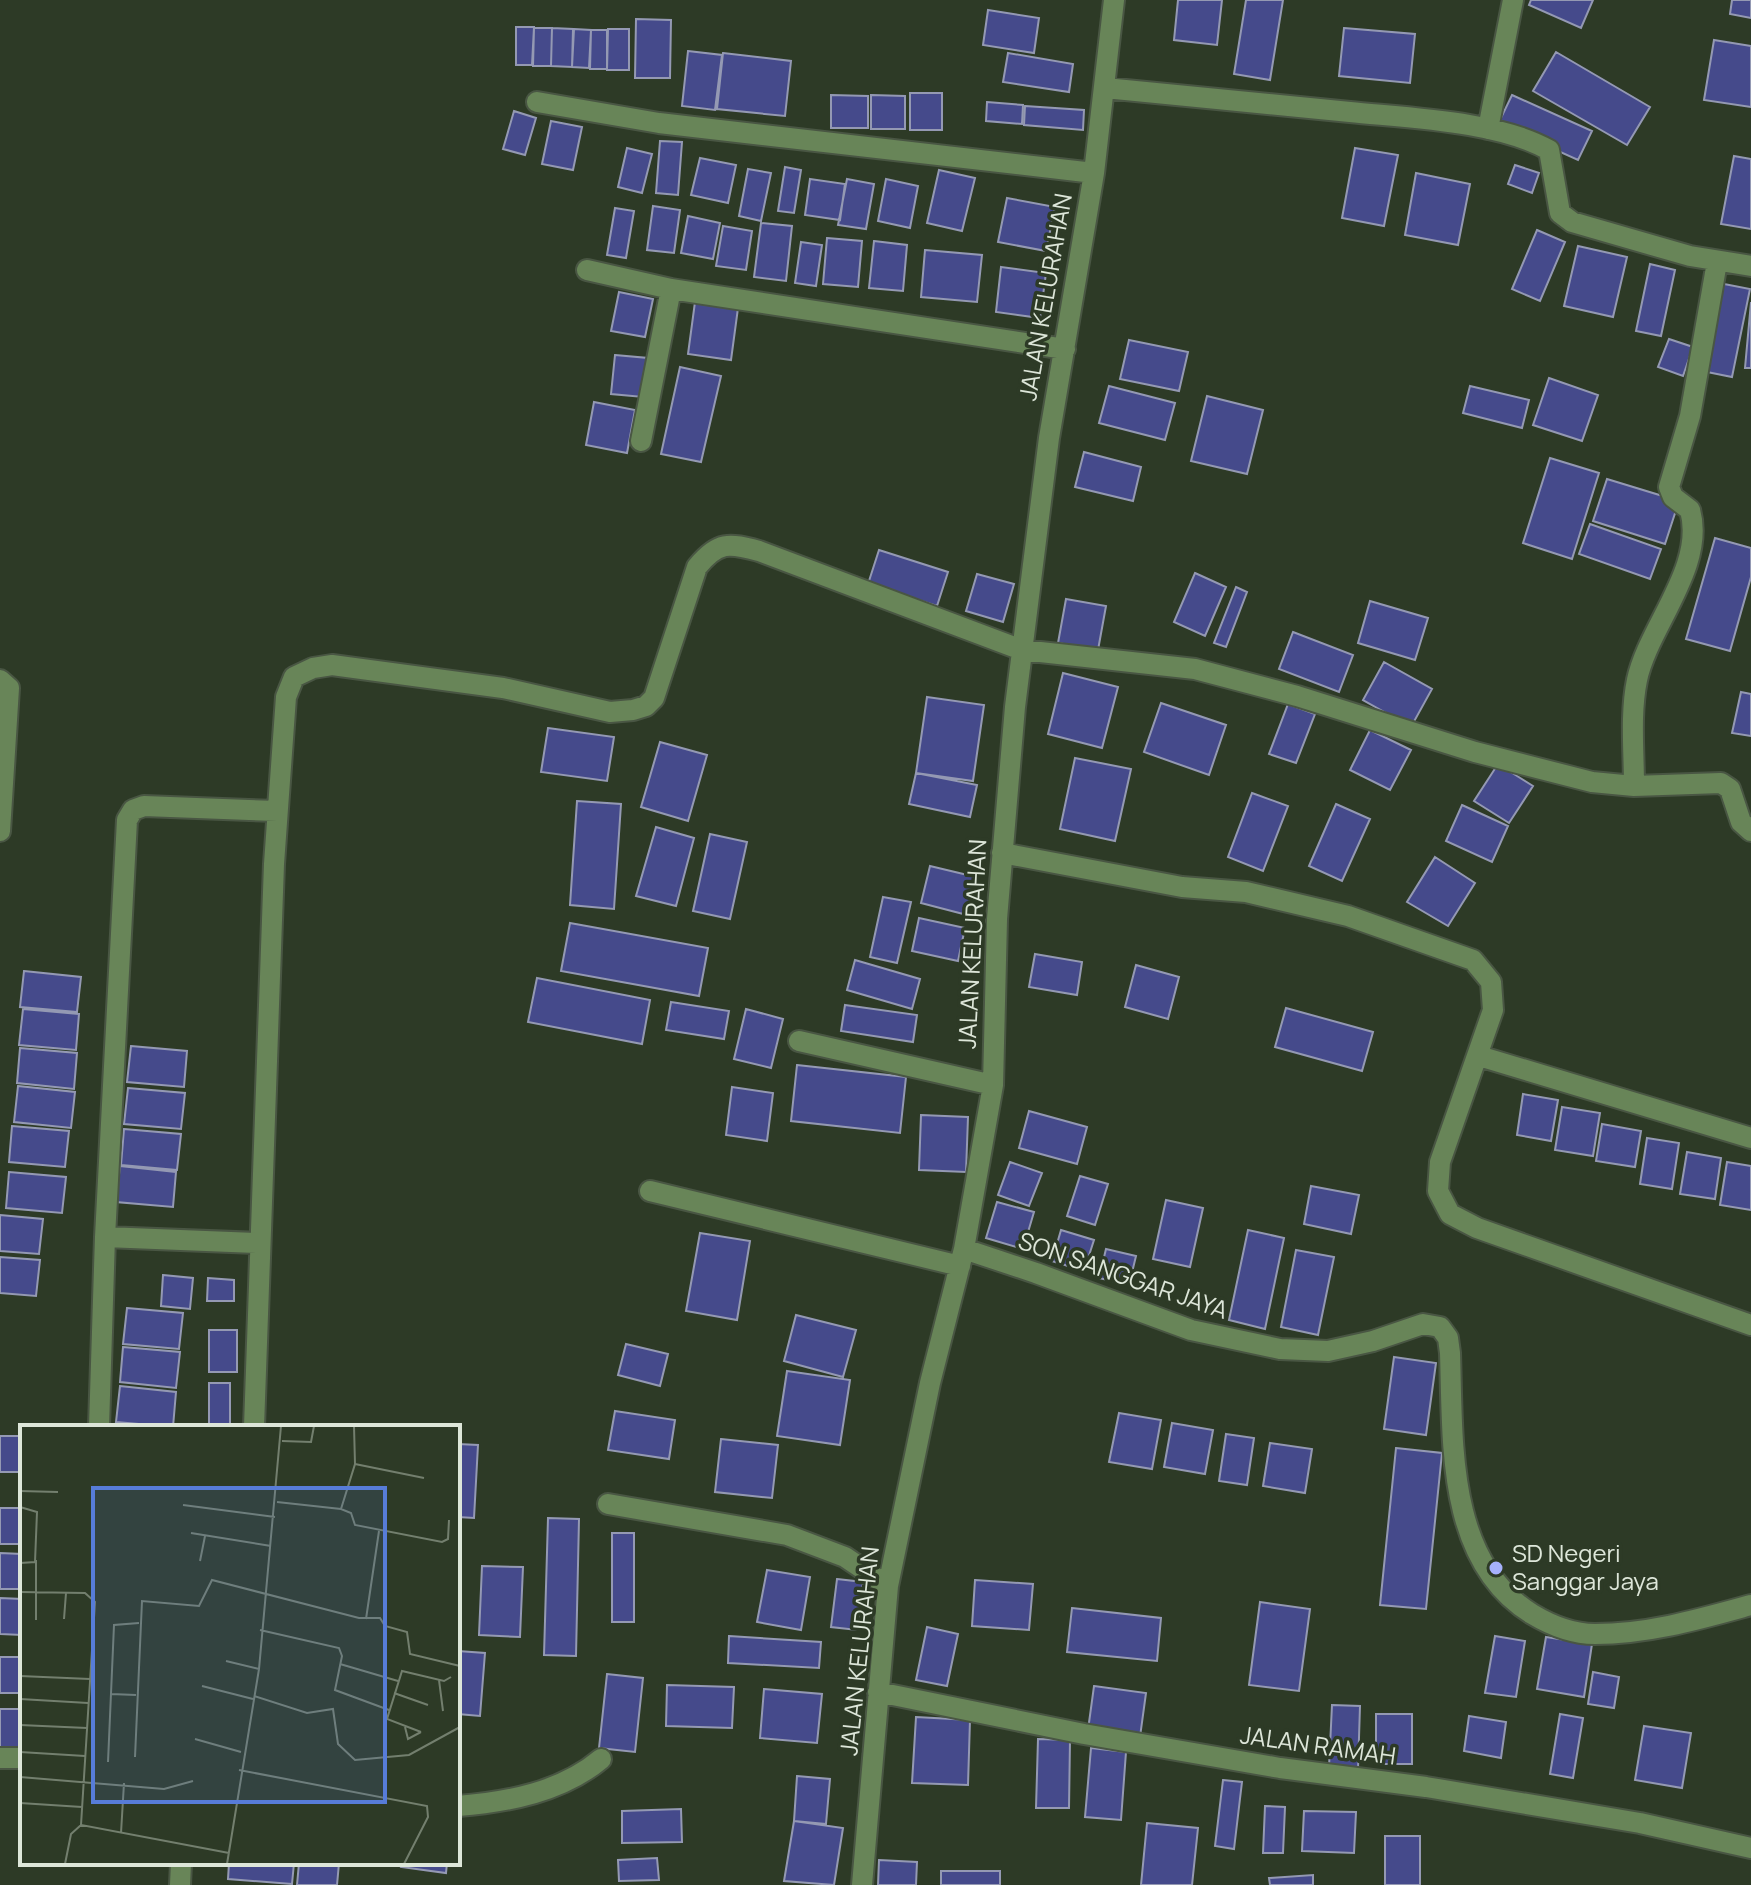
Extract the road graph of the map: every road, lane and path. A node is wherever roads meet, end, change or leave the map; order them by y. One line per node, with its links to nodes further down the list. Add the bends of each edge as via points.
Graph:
1 (1114, 0): 3 (street, JALAN KELURAHAN)
2 (1513, 0): 5 (street)
3 (1105, 88): 5 (street); 6 (street, JALAN KELURAHAN)
4 (537, 102): 6 (street, via 659,123)
5 (1488, 129): 7 (street, via 1549,150 1560,213 1572,222)
6 (1094, 173): 11 (street, JALAN KELURAHAN)
7 (1717, 262): 8 (street); 15 (street, via 1690,416 1669,487 1690,510 1693,533 1686,564 1637,677)
8 (1751, 266)
9 (587, 270): 10 (street)
10 (671, 289): 11 (street); 12 (street)
11 (1065, 349): 13 (street, JALAN KELURAHAN)
12 (641, 441)
13 (1022, 650): 15 (street, via 1195,669 1475,752 1592,782); 16 (street, via 734,545 710,551 697,567 654,698 633,710 610,712 503,688 332,665 294,677 286,697); 19 (street, JALAN KELURAHAN)
14 (0, 680): 17 (street, via 9,688)
15 (1634, 786): 18 (street, via 1721,783 1730,789 1741,822)
16 (277, 811): 25 (street, via 144,806 127,820); 26 (street)
17 (0, 831)
18 (1751, 831)
19 (1002, 853): 21 (street, via 1182,887 1246,892 1348,916 1473,960 1491,982 1493,1010); 22 (street, JALAN KELURAHAN)
20 (799, 1041): 22 (street)
21 (1479, 1056): 23 (street); 28 (street, via 1440,1162 1438,1191 1450,1214)
22 (993, 1085): 27 (street, JALAN KELURAHAN)
23 (1751, 1138)
24 (650, 1191): 27 (street, SON SANGGAR JAYA)
25 (105, 1237): 26 (street); 29 (street)
26 (259, 1243): 30 (street)
27 (962, 1257): 32 (street, JALAN KELURAHAN); 33 (street, SON SANGGAR JAYA, via 1036,1273 1191,1330 1280,1349 1328,1351 1423,1324 1440,1327 1448,1338 1454,1460 1469,1534 1506,1595 1551,1625 1594,1634 1646,1631)
28 (1751, 1325)
29 (99, 1425)
30 (254, 1425)
31 (608, 1504): 32 (street, via 787,1535 845,1557)
32 (888, 1586): 34 (street, JALAN KELURAHAN)
33 (1751, 1605)
34 (878, 1692): 37 (street, JALAN RAMAH, via 1084,1734 1640,1823); 40 (street, JALAN KELURAHAN)
35 (601, 1759): 36 (street, via 555,1786)
36 (460, 1806)
37 (1751, 1848)
38 (181, 1865): 39 (street)
39 (180, 1885)
40 (862, 1885)

